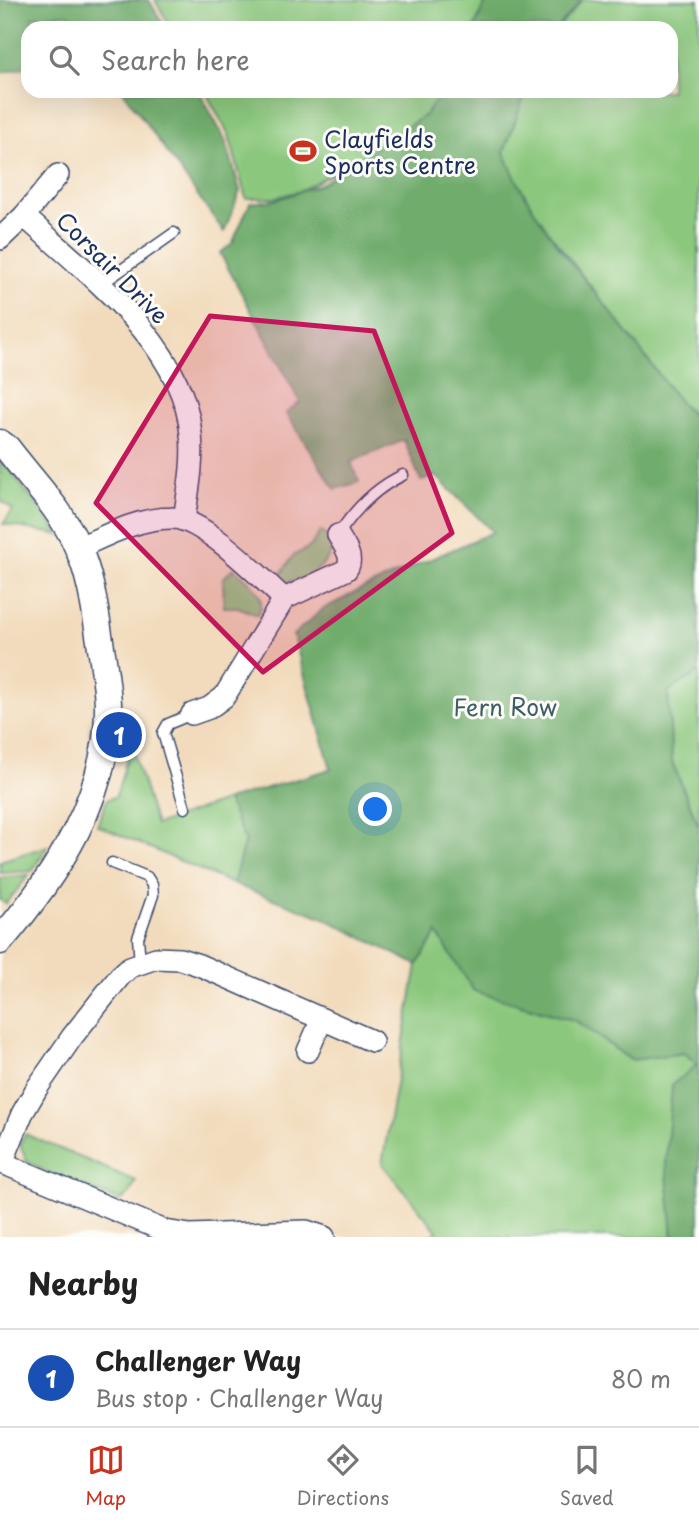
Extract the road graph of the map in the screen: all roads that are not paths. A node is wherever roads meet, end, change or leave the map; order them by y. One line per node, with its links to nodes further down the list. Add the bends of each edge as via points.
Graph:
1 (58, 176): 2 (street, Corsair Drive)
2 (24, 216): 4 (street, Corsair Drive); 5 (street, Corsair Drive)
3 (173, 233): 5 (lane)
4 (0, 239)
5 (100, 285): 8 (street, Corsair Drive, via 150,339 181,392 191,434)
6 (0, 443): 10 (street, via 65,523)
7 (403, 475): 9 (lane, via 366,499)
8 (184, 520): 10 (street, via 172,517 143,522); 11 (street, via 219,542)
9 (338, 535): 11 (street, via 350,558 346,570)
10 (78, 548): 15 (street, via 92,589 106,678 107,730 76,835)
11 (284, 599): 12 (street, via 224,697)
12 (192, 714): 13 (lane, via 168,723 163,733)
13 (185, 807)
14 (112, 863): 16 (lane, via 147,877 152,885 153,895 138,938)
15 (0, 941)
16 (140, 962): 17 (street, via 180,959); 20 (street, via 120,976 65,1047 22,1114)
17 (322, 1019): 18 (street); 19 (street)
18 (372, 1041)
19 (308, 1052)
20 (1, 1162): 21 (street, via 166,1231 190,1235 306,1231)
21 (320, 1236)

